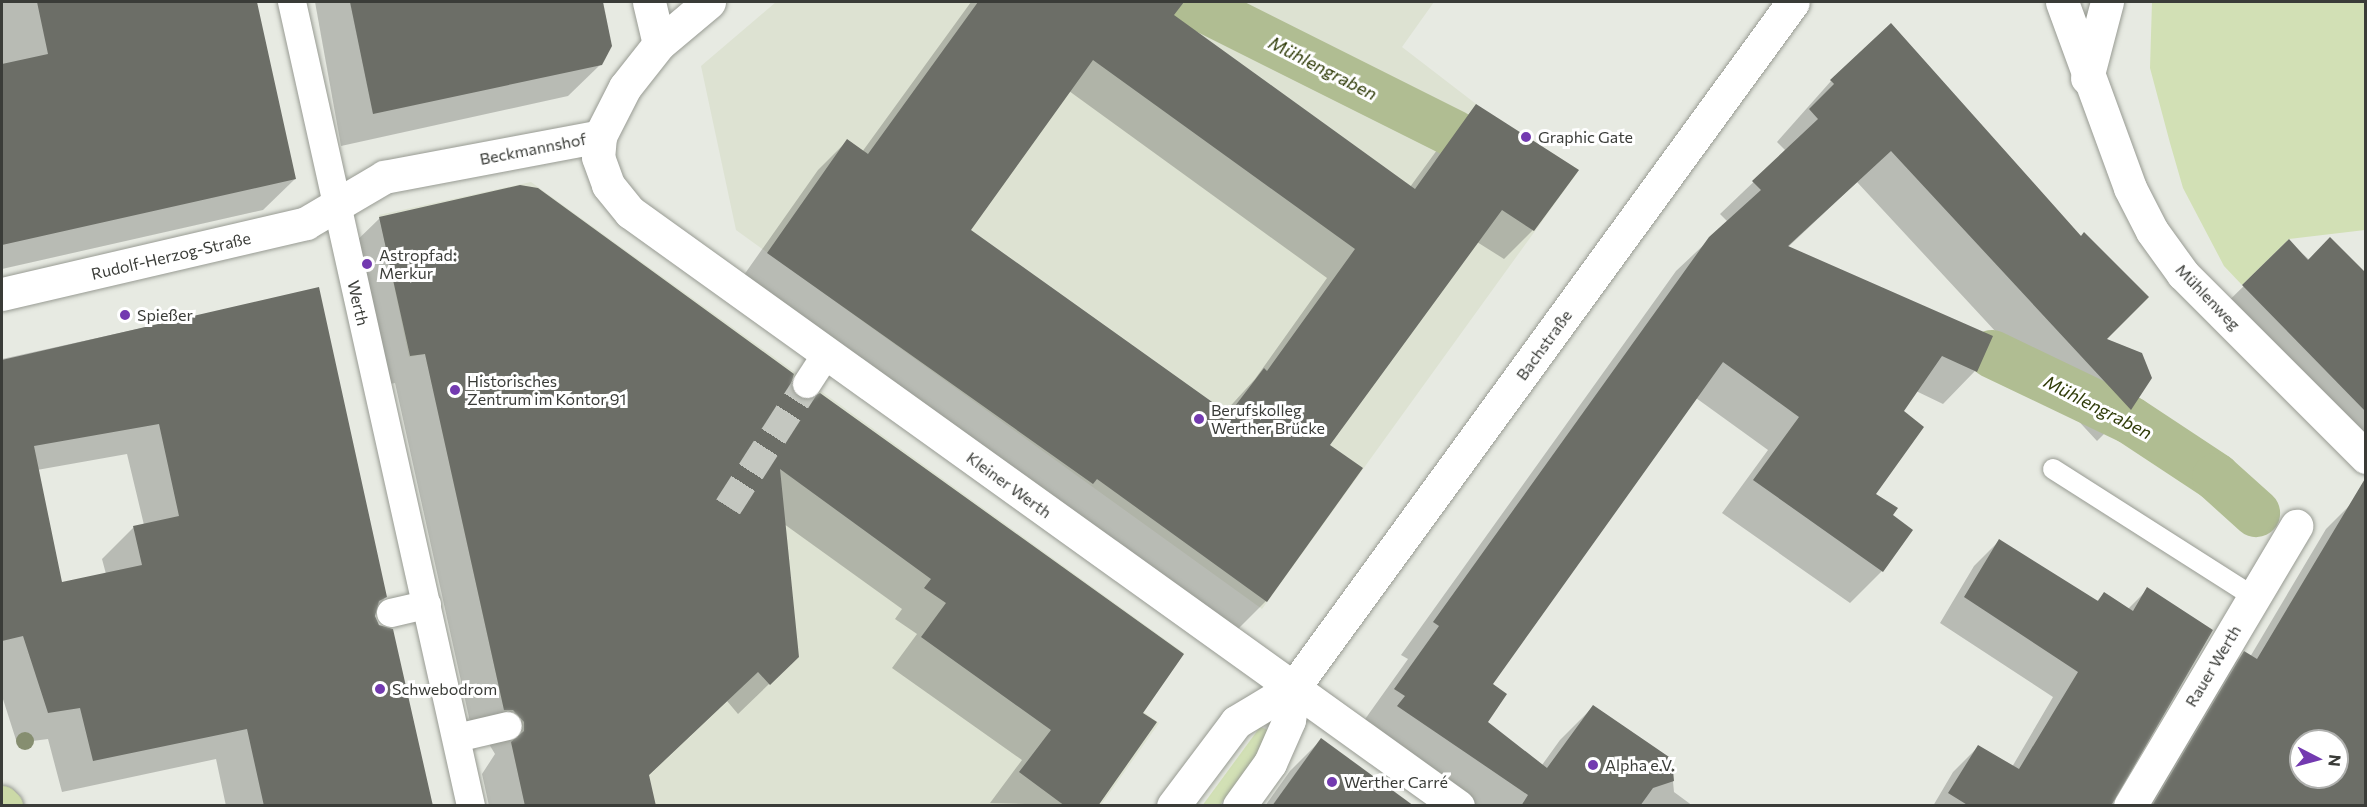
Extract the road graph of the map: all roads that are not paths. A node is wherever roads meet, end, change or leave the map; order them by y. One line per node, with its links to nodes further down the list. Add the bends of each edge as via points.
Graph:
1 (292, 2): 10 (street, Werth)
2 (649, 2): 7 (street)
3 (709, 2): 7 (street, Beckmannshof)
4 (1793, 2): 20 (street, Bachstraße)
5 (2062, 2): 8 (street, Mühlenweg)
6 (2107, 2): 8 (street)
7 (659, 44): 9 (street, Beckmannshof, via 625,87)
8 (2087, 78): 14 (street, Mühlenweg, via 2130,188 2152,231 2183,274)
9 (600, 136): 10 (street, Beckmannshof, via 384,177); 12 (street, Kleiner Werth, via 598,158 608,185 630,212)
10 (337, 208): 11 (street, Rudolf-Herzog-Straße, via 306,224); 18 (street, Werth)
11 (2, 294)
12 (826, 355): 13 (street); 20 (street, Kleiner Werth)
13 (807, 384)
14 (2366, 457)
15 (2053, 469): 17 (lane)
16 (2296, 526): 17 (street, Rauer Werth)
17 (2254, 597): 29 (street, Rauer Werth)
18 (427, 605): 19 (street); 22 (street, Werth)
19 (391, 613)
20 (1294, 687): 26 (street, Bachstraße, via 1236,722); 27 (street, Bachstraße, via 1289,720 1270,763); 28 (street, Kleiner Werth)
21 (508, 726): 22 (street)
22 (456, 738): 25 (street, Werth)
23 (2, 802): 24 (main road)
24 (6, 806)
25 (471, 806)
26 (1173, 806)
27 (1239, 806)
28 (1458, 806)
29 (2130, 806)

